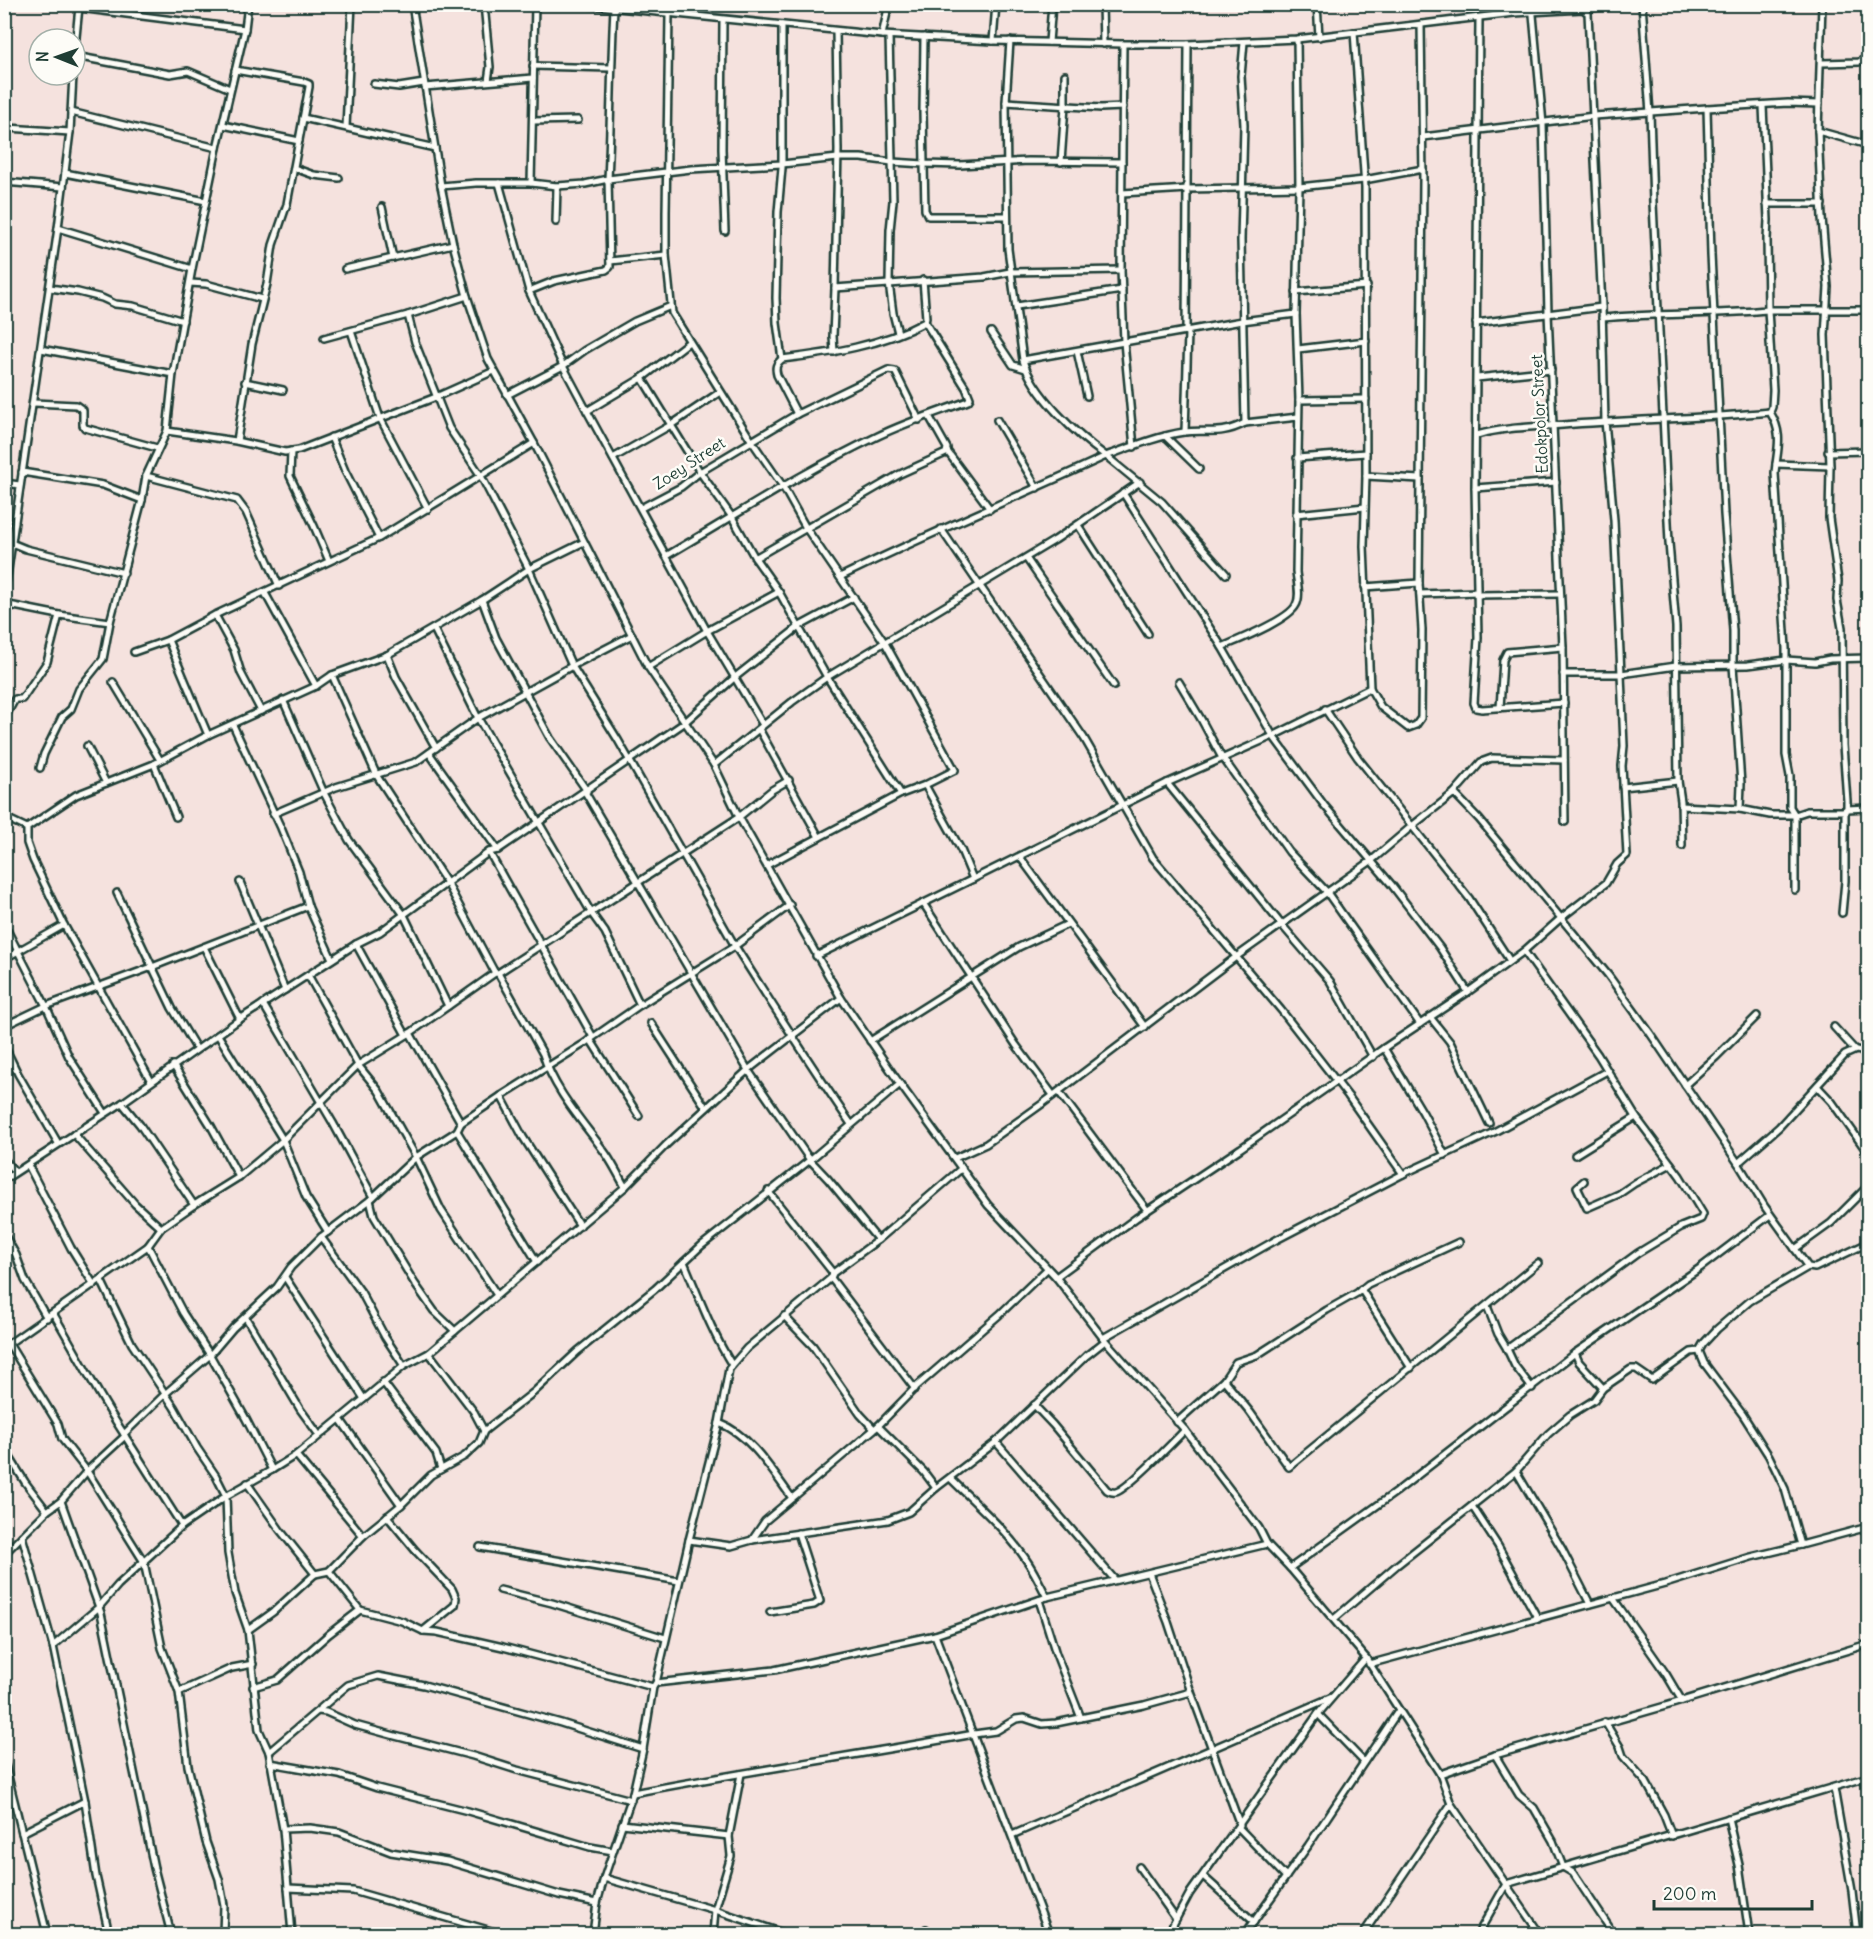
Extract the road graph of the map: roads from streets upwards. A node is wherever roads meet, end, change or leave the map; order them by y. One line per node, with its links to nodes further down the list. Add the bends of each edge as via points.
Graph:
1 (248, 4): 28 (street)
2 (352, 4): 70 (street)
3 (412, 4): 53 (street)
4 (484, 4): 51 (street)
5 (535, 4): 46 (street)
6 (579, 4): 18 (street)
7 (652, 4): 20 (street)
8 (889, 4): 31 (street)
9 (996, 4): 36 (street)
10 (1052, 4): 38 (street)
11 (1102, 4): 40 (street)
12 (1317, 4): 34 (street)
13 (1532, 4): 21 (street, Edokpolor Street)
14 (1618, 4): 19 (street)
15 (1642, 4): 63 (street)
16 (1822, 4): 45 (street)
17 (79, 6): 27 (street); 28 (street)
18 (614, 8): 20 (street); 48 (street)
19 (1584, 9): 21 (street); 64 (street, via 1588,13)
20 (651, 12): 22 (street)
21 (1533, 13): 23 (street); 68 (street, Edokpolor Street)
22 (669, 15): 24 (street); 90 (street)
23 (1479, 18): 25 (street); 74 (street)
24 (723, 20): 26 (street); 87 (street)
25 (1421, 24): 30 (street); 75 (street)
26 (782, 25): 29 (street); 85 (street)
27 (77, 27)
28 (245, 29): 47 (street)
29 (836, 31): 31 (street); 80 (street)
30 (1354, 32): 34 (street); 94 (street)
31 (882, 35): 32 (street)
32 (889, 36): 33 (street); 81 (street)
33 (924, 37): 36 (street); 86 (street)
34 (1319, 37): 35 (street)
35 (1297, 39): 39 (street); 100 (street)
36 (993, 41): 37 (street)
37 (1010, 41): 38 (street); 56 (street)
38 (1049, 42): 40 (street)
39 (1244, 42): 42 (street); 102 (street)
40 (1103, 44): 41 (street)
41 (1123, 44): 42 (street); 60 (street)
42 (1188, 44): 103 (street)
43 (1869, 57): 45 (street, via 1859,62)
44 (87, 58): 55 (street, via 170,74 188,71)
45 (1822, 63): 57 (street)
46 (533, 66): 48 (street); 50 (street)
47 (235, 69): 55 (street); 65 (street, via 307,83)
48 (611, 69): 93 (street)
49 (1065, 75): 58 (street)
50 (533, 78): 51 (street); 67 (street)
51 (488, 81): 53 (street)
52 (374, 84): 53 (street)
53 (424, 85): 79 (street)
54 (72, 87): 62 (street)
55 (230, 89): 69 (street)
56 (1006, 102): 58 (street); 82 (street)
57 (1819, 104): 59 (street); 72 (street)
58 (1065, 106): 60 (street); 83 (street)
59 (1763, 106): 61 (street); 106 (street)
60 (1123, 107): 84 (street)
61 (1707, 108): 63 (street); 138 (street)
62 (71, 112): 73 (street); 78 (street)
63 (1650, 113): 64 (street); 140 (street)
64 (1594, 116): 68 (street); 134 (street)
65 (303, 118): 70 (street); 76 (street)
66 (578, 120): 67 (street)
67 (533, 121): 97 (street)
68 (1543, 124): 74 (street); 139 (street, Edokpolor Street)
69 (223, 125): 76 (street); 78 (street)
70 (346, 127): 79 (street)
71 (8, 128): 73 (street)
72 (1818, 131): 77 (street); 107 (street)
73 (70, 132): 91 (street)
74 (1478, 132): 75 (street); 147 (street)
75 (1423, 137): 89 (street)
76 (299, 141): 88 (street)
77 (1869, 145)
78 (217, 148): 105 (street)
79 (435, 148): 98 (street)
80 (838, 158): 81 (street); 85 (street); 126 (street)
81 (892, 162): 86 (street); 123 (street)
82 (1005, 162): 83 (street); 86 (street); 109 (street)
83 (1061, 162): 84 (street)
84 (1122, 162): 104 (street)
85 (782, 164): 87 (street); 160 (street, via 776,298)
86 (924, 164): 109 (street, via 928,216)
87 (723, 167): 90 (street); 112 (street)
88 (294, 168): 92 (street); 131 (street)
89 (1423, 169): 94 (street); 218 (street)
90 (667, 171): 93 (street); 114 (street)
91 (65, 173): 101 (street); 105 (street)
92 (339, 178)
93 (608, 179): 99 (street); 116 (street)
94 (1364, 180): 100 (street); 124 (street)
95 (4, 182): 101 (street)
96 (499, 183): 97 (street); 98 (street); 128 (street)
97 (531, 183): 99 (street)
98 (441, 186): 113 (street)
99 (557, 186): 110 (street)
100 (1299, 186): 102 (street); 129 (street)
101 (63, 188): 111 (street)
102 (1241, 188): 103 (street); 145 (street)
103 (1188, 189): 104 (street); 150 (street)
104 (1122, 194): 119 (street)
105 (206, 201): 117 (street)
106 (1767, 204): 107 (street); 136 (street)
107 (1822, 204): 135 (street)
108 (382, 207): 115 (street)
109 (1007, 216): 120 (street)
110 (556, 222)
111 (58, 228): 117 (street); 125 (street)
112 (725, 231)
113 (453, 244): 115 (street); 130 (street)
114 (666, 255): 116 (street); 132 (street)
115 (393, 258): 118 (street)
116 (610, 261): 128 (street, via 606,270 554,281)
117 (192, 269): 122 (street)
118 (345, 269)
119 (1121, 270): 120 (street); 127 (street)
120 (1010, 272): 121 (street); 133 (street)
121 (924, 280): 123 (street); 146 (street)
122 (190, 283): 131 (street); 144 (street)
123 (889, 283): 126 (street); 151 (street)
124 (1367, 286): 129 (street); 153 (street)
125 (50, 288): 144 (street); 156 (street)
126 (835, 288): 159 (street)
127 (1122, 290): 133 (street); 155 (street)
128 (529, 291): 162 (street)
129 (1296, 292): 141 (street)
130 (467, 296): 142 (street); 165 (street)
131 (262, 298): 169 (street)
132 (671, 306): 154 (street); 162 (street, via 625,327)
133 (1017, 306): 161 (street)
134 (1602, 308): 139 (street); 143 (street)
135 (1826, 309): 136 (street); 137 (street); 205 (street)
136 (1768, 310): 138 (street); 179 (street, via 1773,390)
137 (1869, 310)
138 (1715, 312): 140 (street); 183 (street)
139 (1548, 313): 147 (street); 164 (street, Edokpolor Street)
140 (1658, 313): 143 (street); 185 (street)
141 (1296, 314): 145 (street); 157 (street)
142 (408, 315): 148 (street); 174 (street)
143 (1602, 318): 188 (street)
144 (183, 321): 166 (street)
145 (1242, 321): 150 (street); 189 (street)
146 (925, 322): 151 (street); 181 (street, via 970,398)
147 (1476, 323): 168 (street)
148 (351, 331): 152 (street); 184 (street)
149 (991, 332): 163 (street, via 1013,365)
150 (1187, 332): 155 (street); 193 (street)
151 (898, 333): 159 (street)
152 (324, 338)
153 (1366, 340): 157 (street); 175 (street)
154 (689, 342): 167 (street); 171 (street)
155 (1124, 342): 158 (street); 200 (street)
156 (41, 349): 166 (street); 177 (street)
157 (1298, 349): 176 (street)
158 (1077, 351): 161 (street); 173 (street)
159 (834, 352): 160 (street)
160 (782, 359): 180 (street, via 775,368)
161 (1023, 360): 163 (street)
162 (563, 366): 172 (street); 178 (street)
163 (1026, 369): 207 (street, via 1068,424)
164 (1551, 370): 168 (street); 191 (street, Edokpolor Street)
165 (494, 371): 172 (street); 174 (street)
166 (173, 374): 192 (street)
167 (642, 378): 178 (street); 190 (street)
168 (1477, 378): 194 (street)
169 (245, 382): 170 (street); 198 (street)
170 (283, 390)
171 (720, 392): 190 (street); 197 (street)
172 (507, 395): 199 (street)
173 (1087, 396)
174 (436, 397): 184 (street); 217 (street, via 449,428)
175 (1366, 399): 176 (street); 206 (street)
176 (1299, 400): 182 (street)
177 (34, 403): 201 (street, via 76,405 83,410 85,428); 213 (street)
178 (587, 411): 208 (street)
179 (1770, 412): 183 (street); 210 (street, via 1777,423)
180 (796, 414): 186 (street, Zoey Street, via 892,370); 197 (street, Zoey Street)
181 (929, 416): 186 (street); 203 (street)
182 (1298, 417): 189 (street); 209 (street)
183 (1719, 417): 185 (street); 279 (street)
184 (380, 418): 196 (street); 230 (street)
185 (1663, 418): 188 (street); 281 (street)
186 (919, 420): 223 (street, via 880,435)
187 (997, 420): 224 (street)
188 (1605, 421): 191 (street); 284 (street)
189 (1245, 423): 193 (street, via 1211,433)
190 (671, 425): 208 (street); 214 (street)
191 (1554, 425): 194 (street, via 1498,429); 220 (street, Edokpolor Street)
192 (167, 431): 198 (street); 201 (street)
193 (1185, 432): 195 (street)
194 (1477, 435): 225 (street)
195 (1165, 436): 200 (street); 212 (street)
196 (331, 437): 202 (street); 237 (street)
197 (751, 440): 214 (street, Zoey Street); 223 (street)
198 (237, 441): 202 (street)
199 (534, 443): 217 (street); 240 (street)
200 (1134, 447): 207 (street)
201 (157, 448): 215 (street)
202 (291, 451): 244 (street, via 290,476)
203 (947, 451): 231 (street); 235 (street)
204 (1869, 451): 205 (street)
205 (1828, 452): 211 (street)
206 (1366, 453): 209 (street); 216 (street)
207 (1106, 456): 219 (street); 224 (street)
208 (613, 458): 229 (street)
209 (1297, 458): 232 (street)
210 (1776, 464): 211 (street); 278 (street)
211 (1830, 466): 277 (street, via 1829,518 1838,581)
212 (1199, 469)
213 (22, 472): 222 (street); 227 (street, via 103,485)
214 (700, 472): 229 (street, Zoey Street); 233 (street)
215 (146, 476): 227 (street); 250 (street, via 237,500)
216 (1366, 476): 218 (street); 228 (street)
217 (481, 477): 230 (street); 245 (street)
218 (1420, 479): 249 (street)
219 (1140, 482): 226 (street); 247 (street)
220 (1556, 482): 225 (street); 258 (street, Edokpolor Street)
221 (4, 483): 222 (street)
222 (20, 485): 239 (street)
223 (782, 485): 233 (street); 235 (street)
224 (1036, 488): 231 (street)
225 (1475, 488): 255 (street)
226 (1123, 493): 234 (street); 272 (street)
227 (142, 500): 246 (street)
228 (1365, 507): 232 (street); 252 (street)
229 (641, 508): 241 (street)
230 (428, 509): 237 (street)
231 (990, 509): 236 (street)
232 (1296, 514): 272 (street, via 1296,606 1269,625)
233 (732, 517): 241 (street); 242 (street)
234 (1078, 525): 243 (street); 268 (street)
235 (806, 528): 242 (street); 248 (street)
236 (941, 529): 248 (street); 251 (street)
237 (380, 538): 244 (street)
238 (4, 540): 239 (street)
239 (12, 542): 246 (street, via 26,549); 256 (street)
240 (584, 542): 245 (street); 269 (street)
241 (666, 556): 267 (street)
242 (755, 558): 253 (street)
243 (1026, 558): 251 (street); 291 (street)
244 (329, 561): 250 (street)
245 (529, 569): 260 (street); 280 (street)
246 (124, 573): 264 (street)
247 (1226, 574)
248 (840, 577): 259 (street)
249 (1419, 583): 252 (street); 257 (street)
250 (279, 586): 254 (street)
251 (981, 586): 271 (street); 327 (street, via 1084,738)
252 (1365, 587): 292 (street)
253 (779, 592): 265 (street); 267 (street)
254 (265, 593): 263 (street); 290 (street)
255 (1477, 593): 257 (street); 258 (street); 296 (street, via 1474,703 1482,710)
256 (5, 594)
257 (1420, 594): 292 (street, via 1421,709 1416,725 1407,728 1381,707)
258 (1560, 594): 273 (street, Edokpolor Street)
259 (854, 597): 265 (street); 271 (street)
260 (482, 600): 266 (street); 293 (street, via 496,638)
261 (4, 604): 262 (street)
262 (59, 615): 264 (street); 300 (street, via 47,662 22,699 15,699)
263 (215, 615): 270 (street); 298 (street)
264 (110, 622): 315 (street, via 103,658 79,689 71,710 62,717)
265 (800, 626): 286 (street); 287 (street)
266 (434, 629): 275 (street); 299 (street)
267 (707, 631): 282 (street); 287 (street)
268 (1148, 634)
269 (632, 635): 280 (street); 282 (street)
270 (168, 640): 274 (street); 304 (street)
271 (885, 643): 286 (street); 321 (street, via 955,770)
272 (1222, 647): 305 (street)
273 (1563, 647): 283 (street, Edokpolor Street); 296 (street, via 1507,652)
274 (134, 652)
275 (387, 655): 285 (street); 307 (street)
276 (1869, 657): 277 (street)
277 (1841, 659): 278 (street); 331 (street)
278 (1786, 660): 279 (street); 333 (street, via 1786,755 1790,807)
279 (1733, 665): 281 (street); 330 (street)
280 (572, 666): 293 (street); 312 (street)
281 (1676, 666): 284 (street); 318 (street)
282 (648, 667): 301 (street)
283 (1563, 674): 284 (street); 295 (street, Edokpolor Street)
284 (1621, 674): 322 (street)
285 (332, 675): 290 (street); 316 (street)
286 (827, 677): 303 (street); 326 (street)
287 (734, 678): 301 (street); 303 (street)
288 (113, 682): 310 (street)
289 (1179, 682): 309 (street)
290 (316, 686): 294 (street)
291 (1114, 686)
292 (1370, 688): 297 (street)
293 (526, 691): 299 (street); 323 (street, via 550,738)
294 (283, 700): 298 (street); 325 (street)
295 (1564, 703): 296 (street); 311 (street, Edokpolor Street)
296 (1500, 708)
297 (1324, 709): 305 (street); 339 (street)
298 (261, 711): 302 (street)
299 (478, 718): 307 (street); 338 (street)
300 (4, 719)
301 (684, 723): 312 (street); 314 (street)
302 (233, 725): 304 (street); 332 (street)
303 (761, 727): 314 (street); 317 (street)
304 (208, 735): 310 (street)
305 (1273, 736): 309 (street); 347 (street)
306 (87, 746): 319 (street)
307 (436, 748): 308 (street)
308 (429, 753): 316 (street); 343 (street)
309 (1223, 758): 320 (street); 354 (street, via 1289,852)
310 (160, 760): 313 (street)
311 (1564, 760): 324 (street, via 1492,758 1480,762); 337 (street, Edokpolor Street)
312 (630, 762): 323 (street); 345 (street)
313 (154, 764): 319 (street); 335 (street)
314 (714, 765): 336 (street)
315 (40, 768)
316 (377, 776): 325 (street); 351 (street)
317 (789, 780): 336 (street); 341 (street)
318 (1678, 781): 322 (street); 328 (street)
319 (106, 783): 340 (street, via 76,795)
320 (1167, 783): 327 (street); 366 (street)
321 (925, 785): 326 (street); 349 (street)
322 (1623, 787): 362 (street, via 1627,855 1606,883)
323 (586, 792): 338 (street); 352 (street)
324 (1454, 793): 339 (street); 362 (street)
325 (324, 794): 332 (street); 361 (street, via 349,840)
326 (901, 794): 341 (street)
327 (1124, 806): 346 (street); 375 (street, via 1153,858)
328 (1682, 806): 330 (street); 342 (street)
329 (1869, 808): 331 (street)
330 (1740, 809): 333 (street, via 1770,816)
331 (1846, 809): 333 (street); 359 (street)
332 (273, 814): 358 (street, via 299,872)
333 (1795, 815): 353 (street)
334 (4, 817): 340 (street)
335 (176, 817)
336 (740, 817): 345 (street); 348 (street)
337 (1564, 822)
338 (539, 823): 343 (street); 360 (street)
339 (1412, 826): 347 (street); 378 (street, via 1469,898)
340 (27, 828): 364 (street, via 33,860)
341 (819, 837): 348 (street)
342 (1682, 846)
343 (498, 850): 344 (street)
344 (489, 852): 351 (street); 369 (street)
345 (682, 853): 352 (street); 370 (street)
346 (1020, 857): 349 (street); 365 (street)
347 (1371, 861): 354 (street); 386 (street, via 1440,948)
348 (766, 865): 357 (street)
349 (973, 879): 356 (street)
350 (240, 882): 367 (street)
351 (447, 883): 361 (street); 380 (street)
352 (637, 883): 360 (street); 381 (street)
353 (1795, 890)
354 (1326, 891): 366 (street); 396 (street)
355 (117, 893): 379 (street)
356 (923, 903): 374 (street); 383 (street)
357 (790, 905): 370 (street); 374 (street)
358 (308, 906): 367 (street); 377 (street)
359 (1842, 913)
360 (592, 914): 369 (street); 389 (street, via 605,932)
361 (404, 915): 368 (street); 391 (street)
362 (1561, 918): 373 (street); 419 (street, via 1608,975)
363 (4, 924): 372 (street)
364 (64, 924): 372 (street); 384 (street)
365 (1068, 924): 383 (street, via 1019,947); 398 (street)
366 (1281, 924): 375 (street); 409 (street, via 1330,981)
367 (257, 926): 371 (street); 385 (street)
368 (356, 944): 377 (street); 400 (street)
369 (542, 944): 380 (street); 403 (street)
370 (735, 946): 381 (street); 402 (street)
371 (204, 947): 379 (street); 394 (street)
372 (18, 951): 376 (street); 390 (street)
373 (1524, 951): 378 (street); 415 (street)
374 (816, 956): 387 (street)
375 (1236, 957): 398 (street); 417 (street)
376 (4, 959)
377 (332, 959): 382 (street)
378 (1510, 961): 386 (street)
379 (152, 967): 384 (street); 406 (street)
380 (497, 973): 391 (street); 413 (street)
381 (690, 973): 389 (street); 414 (street)
382 (308, 975): 385 (street); 412 (street)
383 (970, 977): 404 (street); 421 (street)
384 (98, 986): 390 (street); 416 (street)
385 (285, 990): 388 (street)
386 (1468, 992): 393 (street)
387 (841, 998): 402 (street); 404 (street)
388 (263, 1004): 394 (street); 424 (street)
389 (640, 1005): 403 (street)
390 (46, 1006): 397 (street); 426 (street, via 69,1057)
391 (448, 1006): 400 (street)
392 (1757, 1016): 419 (street)
393 (1430, 1017): 396 (street); 429 (street, via 1450,1042)
394 (240, 1019): 401 (street)
395 (651, 1023): 425 (street)
396 (1420, 1024): 407 (street)
397 (4, 1026)
398 (1145, 1027): 421 (street)
399 (1834, 1027): 408 (street)
400 (408, 1034): 412 (street); 430 (street)
401 (218, 1035): 406 (street); 434 (street)
402 (793, 1036): 414 (street); 431 (street)
403 (591, 1038): 413 (street); 427 (street)
404 (870, 1041): 418 (street)
405 (4, 1046): 435 (street)
406 (196, 1048): 411 (street)
407 (1384, 1048): 409 (street); 437 (street)
408 (1855, 1050): 410 (street); 420 (street, via 1845,1055)
409 (1373, 1057): 417 (street)
410 (1869, 1058)
411 (173, 1065): 416 (street); 449 (street)
412 (358, 1065): 424 (street); 439 (street, via 379,1090)
413 (547, 1068): 422 (street); 452 (street)
414 (748, 1070): 425 (street); 442 (street)
415 (1607, 1071): 428 (street); 437 (street)
416 (151, 1081): 423 (street)
417 (1336, 1083): 448 (street); 457 (street)
418 (900, 1084): 431 (street); 440 (street)
419 (1685, 1085): 443 (street)
420 (1817, 1086): 436 (street); 443 (street)
421 (1056, 1093): 440 (street, via 986,1144); 457 (street)
422 (501, 1096): 430 (street); 459 (street)
423 (122, 1102): 426 (street); 456 (street)
424 (320, 1103): 434 (street); 455 (street)
425 (706, 1108): 452 (street)
426 (105, 1113): 433 (street)
427 (639, 1116)
428 (1636, 1117): 438 (street); 444 (street)
429 (1489, 1123)
430 (461, 1124): 432 (street)
431 (851, 1124): 442 (street)
432 (457, 1131): 439 (street); 469 (street)
433 (74, 1134): 435 (street); 460 (street)
434 (283, 1140): 449 (street); 461 (street, via 306,1197)
435 (58, 1143): 445 (street)
436 (1869, 1153)
437 (1445, 1155): 448 (street)
438 (1575, 1155)
439 (416, 1157): 455 (street); 480 (street, via 441,1210)
440 (955, 1158): 446 (street)
441 (4, 1160): 447 (street)
442 (810, 1160): 454 (street); 464 (street)
443 (1738, 1163): 458 (street)
444 (1671, 1164): 451 (street, via 1587,1208 1577,1187); 489 (street, via 1701,1210 1701,1219 1638,1253)
445 (28, 1165): 447 (street); 478 (street)
446 (962, 1168): 464 (street); 473 (street, via 999,1218)
447 (15, 1172): 450 (street)
448 (1403, 1174): 487 (street, via 1276,1240)
449 (240, 1177): 456 (street)
450 (4, 1180)
451 (1584, 1181)
452 (625, 1186): 459 (street)
453 (1869, 1186): 468 (street)
454 (768, 1191): 470 (street); 474 (street)
455 (371, 1199): 461 (street); 486 (street, via 374,1216 415,1284 434,1311)
456 (194, 1205): 460 (street)
457 (1147, 1210): 476 (street)
458 (1770, 1215): 468 (street); 492 (street)
459 (580, 1226): 469 (street)
460 (161, 1228): 467 (street)
461 (328, 1232): 463 (street)
462 (4, 1234): 484 (street)
463 (321, 1237): 475 (street); 495 (street, via 361,1292)
464 (878, 1240): 474 (street)
465 (1459, 1242): 479 (street)
466 (1869, 1243): 472 (street, via 1815,1268)
467 (148, 1246): 477 (street); 493 (street)
468 (1796, 1250): 472 (street)
469 (537, 1262): 480 (street)
470 (684, 1262): 494 (street, via 716,1340); 509 (street)
471 (1538, 1263): 481 (street)
472 (1808, 1267): 490 (street, via 1750,1301 1717,1329)
473 (1047, 1269): 476 (street); 500 (street)
474 (832, 1276): 483 (street); 500 (street)
475 (285, 1277): 485 (street); 503 (street)
476 (1056, 1277): 487 (street)
477 (101, 1280): 478 (street); 502 (street, via 132,1344)
478 (94, 1285): 482 (street)
479 (1361, 1289): 496 (street); 497 (street, via 1257,1355 1236,1362)
480 (497, 1295): 486 (street)
481 (1487, 1306): 489 (street); 496 (street)
482 (53, 1313): 484 (street); 511 (street)
483 (784, 1316): 494 (street); 508 (street, via 813,1346 860,1414)
484 (47, 1318): 488 (street)
485 (246, 1318): 493 (street); 512 (street)
486 (455, 1331): 491 (street)
487 (1104, 1339): 504 (street); 506 (street)
488 (7, 1345): 519 (street, via 58,1424 62,1439)
489 (1507, 1349): 499 (street)
490 (1699, 1351): 501 (street, via 1691,1352 1652,1380 1631,1369); 538 (street, via 1769,1456 1785,1489)
491 (429, 1353): 495 (street); 509 (street)
492 (1575, 1353): 499 (street); 501 (street)
493 (210, 1355): 502 (street); 517 (street)
494 (732, 1365): 507 (street)
495 (404, 1366): 498 (street)
496 (1411, 1368): 497 (street, via 1289,1467)
497 (1224, 1380): 506 (street)
498 (383, 1382): 503 (street); 516 (street, via 436,1454)
499 (1532, 1388): 542 (street)
500 (915, 1389): 508 (street)
501 (1603, 1389): 518 (street, via 1540,1441)
502 (165, 1394): 511 (street); 523 (street)
503 (364, 1399): 505 (street)
504 (1034, 1405): 510 (street, via 1113,1493); 513 (street)
505 (340, 1419): 512 (street); 526 (street)
506 (1177, 1422): 510 (street)
507 (719, 1423): 524 (street, via 742,1436); 535 (street)
508 (876, 1428): 522 (street); 524 (street)
509 (484, 1431): 516 (street, via 479,1443 465,1456)
510 (1185, 1431): 537 (street)
511 (124, 1435): 519 (street); 530 (street)
512 (319, 1435): 515 (street)
513 (996, 1442): 520 (street); 546 (street)
514 (4, 1448): 528 (street)
515 (296, 1455): 517 (street); 534 (street)
516 (441, 1469): 526 (street)
517 (272, 1470): 521 (street)
518 (1516, 1470): 527 (street); 552 (street)
519 (87, 1471): 525 (street); 541 (street)
520 (950, 1478): 522 (street); 549 (street, via 1013,1543)
521 (247, 1483): 523 (street); 545 (street)
522 (936, 1488): 532 (street, via 901,1517)
523 (226, 1496): 530 (street); 558 (street, via 228,1553 235,1593)
524 (792, 1498): 536 (street, via 765,1521)
525 (61, 1501): 528 (street); 553 (street)
526 (401, 1505): 529 (street)
527 (1472, 1506): 556 (street); 557 (street)
528 (47, 1510): 533 (street)
529 (387, 1516): 534 (street); 559 (street, via 456,1598 455,1605)
530 (182, 1526): 541 (street)
531 (1869, 1527): 538 (street)
532 (798, 1533): 536 (street); 555 (street, via 820,1601)
533 (22, 1536): 540 (street); 563 (street)
534 (363, 1536): 543 (street)
535 (688, 1540): 536 (street, via 731,1546); 547 (street)
536 (752, 1540)
537 (1267, 1544): 542 (street); 544 (street)
538 (1801, 1545): 550 (street)
539 (480, 1547): 547 (street)
540 (4, 1554)
541 (144, 1562): 553 (street); 569 (street, via 162,1648)
542 (1290, 1568): 556 (street)
543 (329, 1571): 545 (street); 554 (street)
544 (1149, 1573): 546 (street); 570 (street)
545 (315, 1574): 558 (street)
546 (1115, 1580): 549 (street)
547 (679, 1581): 561 (street)
548 (500, 1590): 561 (street)
549 (1047, 1597): 551 (street)
550 (1613, 1598): 552 (street); 572 (street)
551 (1039, 1600): 560 (street); 576 (street)
552 (1590, 1604): 557 (street)
553 (99, 1607): 563 (street); 620 (street)
554 (360, 1610): 559 (street); 568 (street, via 277,1680)
555 (770, 1612)
556 (1334, 1619): 564 (street)
557 (1538, 1619): 566 (street)
558 (248, 1630): 565 (street)
559 (423, 1631): 567 (street)
560 (936, 1635): 567 (street, via 774,1670); 578 (street)
561 (665, 1638): 567 (street)
562 (1869, 1644): 572 (street)
563 (53, 1646): 592 (street)
564 (1365, 1658): 566 (street); 571 (street)
565 (253, 1664): 568 (street); 569 (street, via 232,1668)
566 (1369, 1664): 573 (street)
567 (654, 1685): 580 (street)
568 (253, 1688): 581 (street, via 259,1730)
569 (179, 1692): 621 (street, via 188,1766 224,1905)
570 (1191, 1692): 576 (street); 579 (street)
571 (1332, 1697): 575 (street); 579 (street)
572 (1682, 1701): 577 (street)
573 (1399, 1710): 585 (street); 587 (street)
574 (318, 1711): 580 (street, via 348,1685 383,1677 424,1685); 581 (street); 591 (street, via 355,1725)
575 (1318, 1714): 585 (street); 596 (street)
576 (1081, 1718): 578 (street, via 1042,1724 1016,1719 996,1731)
577 (1605, 1722): 582 (street); 601 (street, via 1623,1756 1646,1782)
578 (974, 1734): 586 (street); 599 (street)
579 (1212, 1748): 596 (street); 599 (street)
580 (643, 1749): 590 (street)
581 (269, 1752): 584 (street)
582 (1495, 1755): 587 (street); 604 (street, via 1519,1795 1534,1809)
583 (4, 1760): 598 (street)
584 (270, 1762): 597 (street); 602 (street, via 339,1775)
585 (1364, 1762): 606 (street)
586 (741, 1774): 590 (street); 600 (street)
587 (1440, 1774): 593 (street)
588 (1869, 1777): 589 (street)
589 (1834, 1788): 594 (street); 632 (street)
590 (633, 1793): 591 (street)
591 (631, 1800): 595 (street)
592 (85, 1801): 598 (street); 619 (street)
593 (1450, 1804): 608 (street); 628 (street)
594 (1728, 1818): 601 (street); 631 (street)
595 (622, 1824): 600 (street); 602 (street)
596 (1239, 1826): 605 (street); 606 (street)
597 (283, 1829): 609 (street); 610 (street, via 339,1832 391,1852 447,1862)
598 (22, 1833): 618 (street)
599 (1012, 1835): 616 (street)
600 (729, 1836): 611 (street, via 731,1856)
601 (1672, 1836): 604 (street)
602 (613, 1851): 607 (street)
603 (1139, 1867): 612 (street)
604 (1563, 1867): 608 (street); 614 (street, via 1573,1873)
605 (1203, 1875): 612 (street); 613 (street)
606 (1286, 1877): 613 (street)
607 (604, 1878): 610 (street); 611 (street)
608 (1506, 1884): 629 (street); 630 (street)
609 (288, 1888): 622 (street); 623 (street, via 353,1891)
610 (597, 1903): 615 (street)
611 (716, 1910): 625 (street); 626 (street)
612 (1176, 1919): 617 (street)
613 (1254, 1922): 627 (street)
614 (1609, 1927)
615 (593, 1933): 624 (street)
616 (1046, 1933)
617 (1170, 1933)
618 (47, 1935)
619 (109, 1935)
620 (171, 1935)
621 (223, 1935)
622 (291, 1935)
623 (502, 1935)
624 (605, 1935)
625 (712, 1935)
626 (786, 1935)
627 (1245, 1935)
628 (1363, 1935)
629 (1478, 1935)
630 (1540, 1935)
631 (1749, 1935)
632 (1857, 1935)

